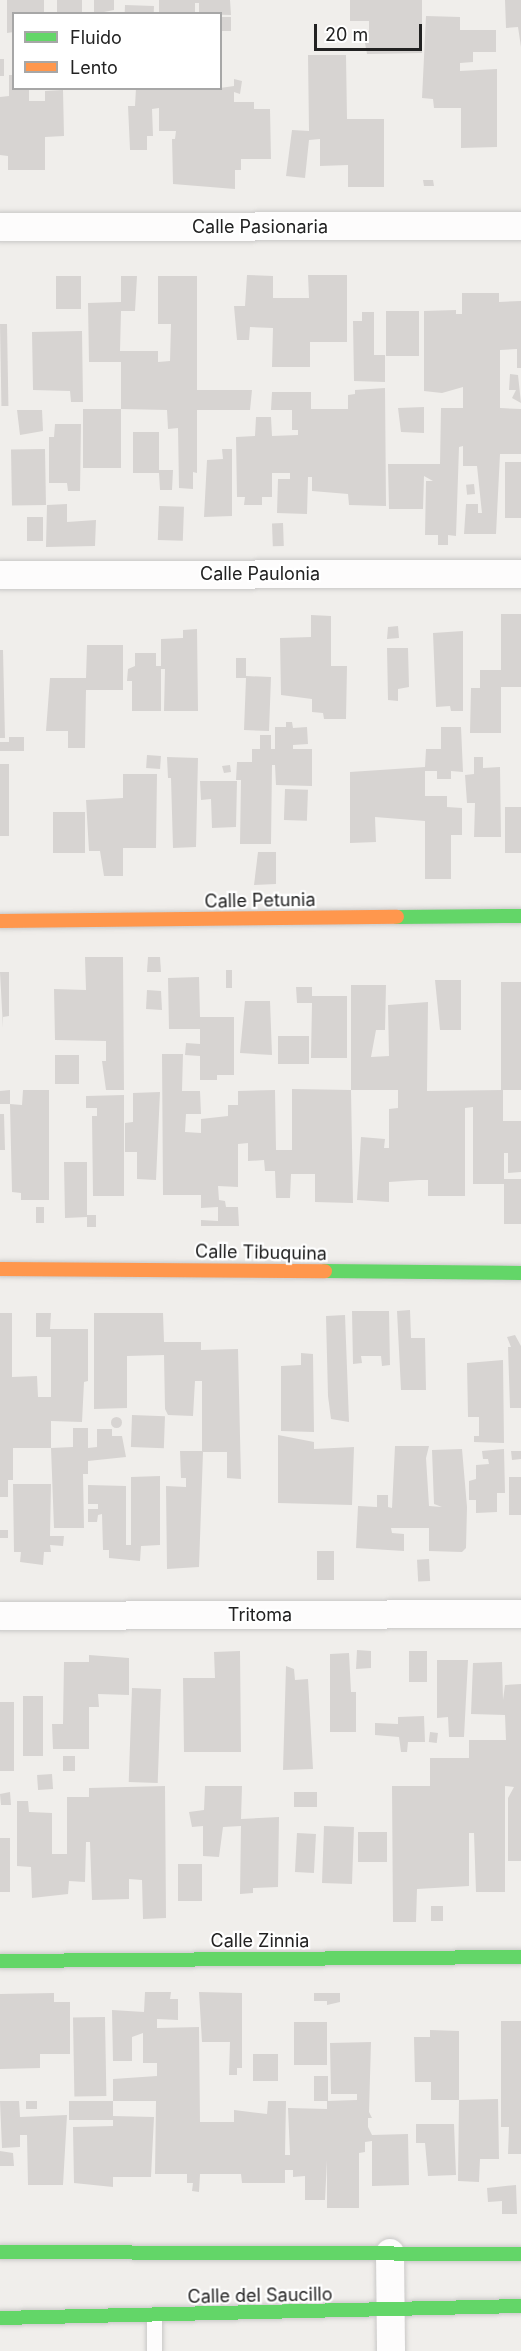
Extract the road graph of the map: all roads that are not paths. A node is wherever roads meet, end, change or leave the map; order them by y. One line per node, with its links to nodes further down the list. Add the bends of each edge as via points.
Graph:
1 (521, 226): 2 (street, Calle Pasionaria)
2 (0, 227)
3 (521, 574): 4 (street, Calle Paulonia)
4 (0, 575)
5 (521, 916): 6 (street, Calle Petunia)
6 (0, 921)
7 (0, 1269): 8 (street, Calle Tibuquina)
8 (521, 1273)
9 (521, 1614): 10 (street, Tritoma)
10 (0, 1616)
11 (521, 1957): 12 (street, Calle Zinnia)
12 (0, 1961)
13 (0, 2252): 14 (street)
14 (390, 2253): 15 (street); 17 (street)
15 (521, 2254)
16 (521, 2306): 17 (street, Calle del Saucillo)
17 (390, 2312): 18 (street, Calle del Saucillo); 21 (street)
18 (154, 2316): 19 (street, Calle del Saucillo); 20 (lane)
19 (0, 2318)
20 (154, 2351)
21 (391, 2351)

